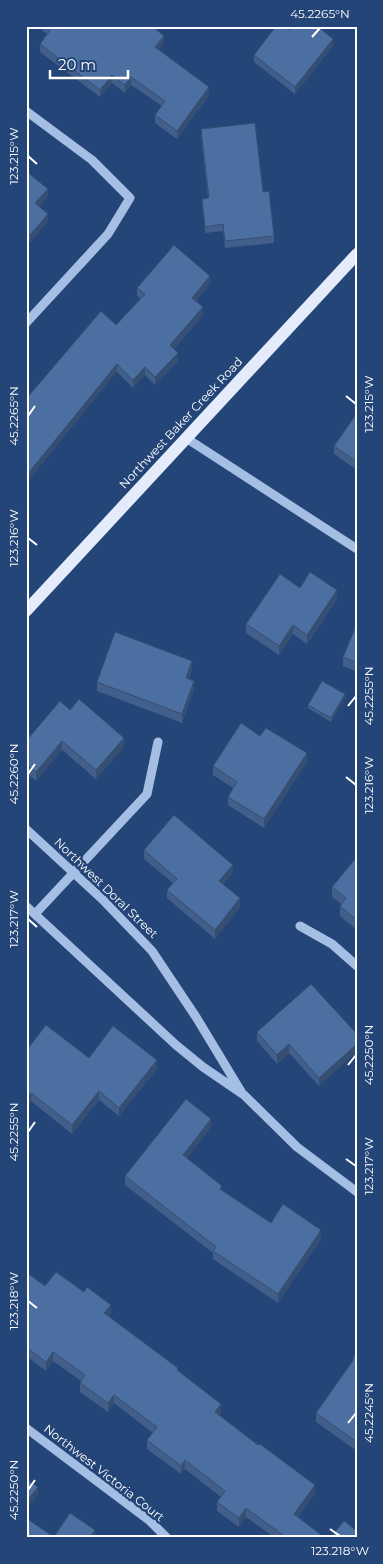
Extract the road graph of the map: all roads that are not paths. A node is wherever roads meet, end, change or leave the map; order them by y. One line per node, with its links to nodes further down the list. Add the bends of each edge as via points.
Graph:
1 (26, 111): 3 (street, via 92,160 130,198 108,234)
2 (357, 254): 4 (main road, Northwest Baker Creek Road)
3 (26, 323)
4 (186, 438): 5 (street); 6 (main road, Northwest Baker Creek Road)
5 (357, 549)
6 (26, 611)
7 (158, 742): 9 (street, via 147,794)
8 (26, 829): 9 (street, Northwest Doral Street)
9 (73, 872): 11 (street); 14 (street, Northwest Doral Street, via 152,951)
10 (26, 906): 11 (street, Northwest Doral Street)
11 (35, 914): 14 (street, Northwest Doral Street, via 176,1045)
12 (300, 926): 13 (street, via 332,944)
13 (357, 966)
14 (244, 1095): 15 (street, Northwest Doral Street, via 297,1147)
15 (357, 1192)
16 (26, 1428): 17 (street, Northwest Victoria Court, via 150,1522)
17 (166, 1538)

